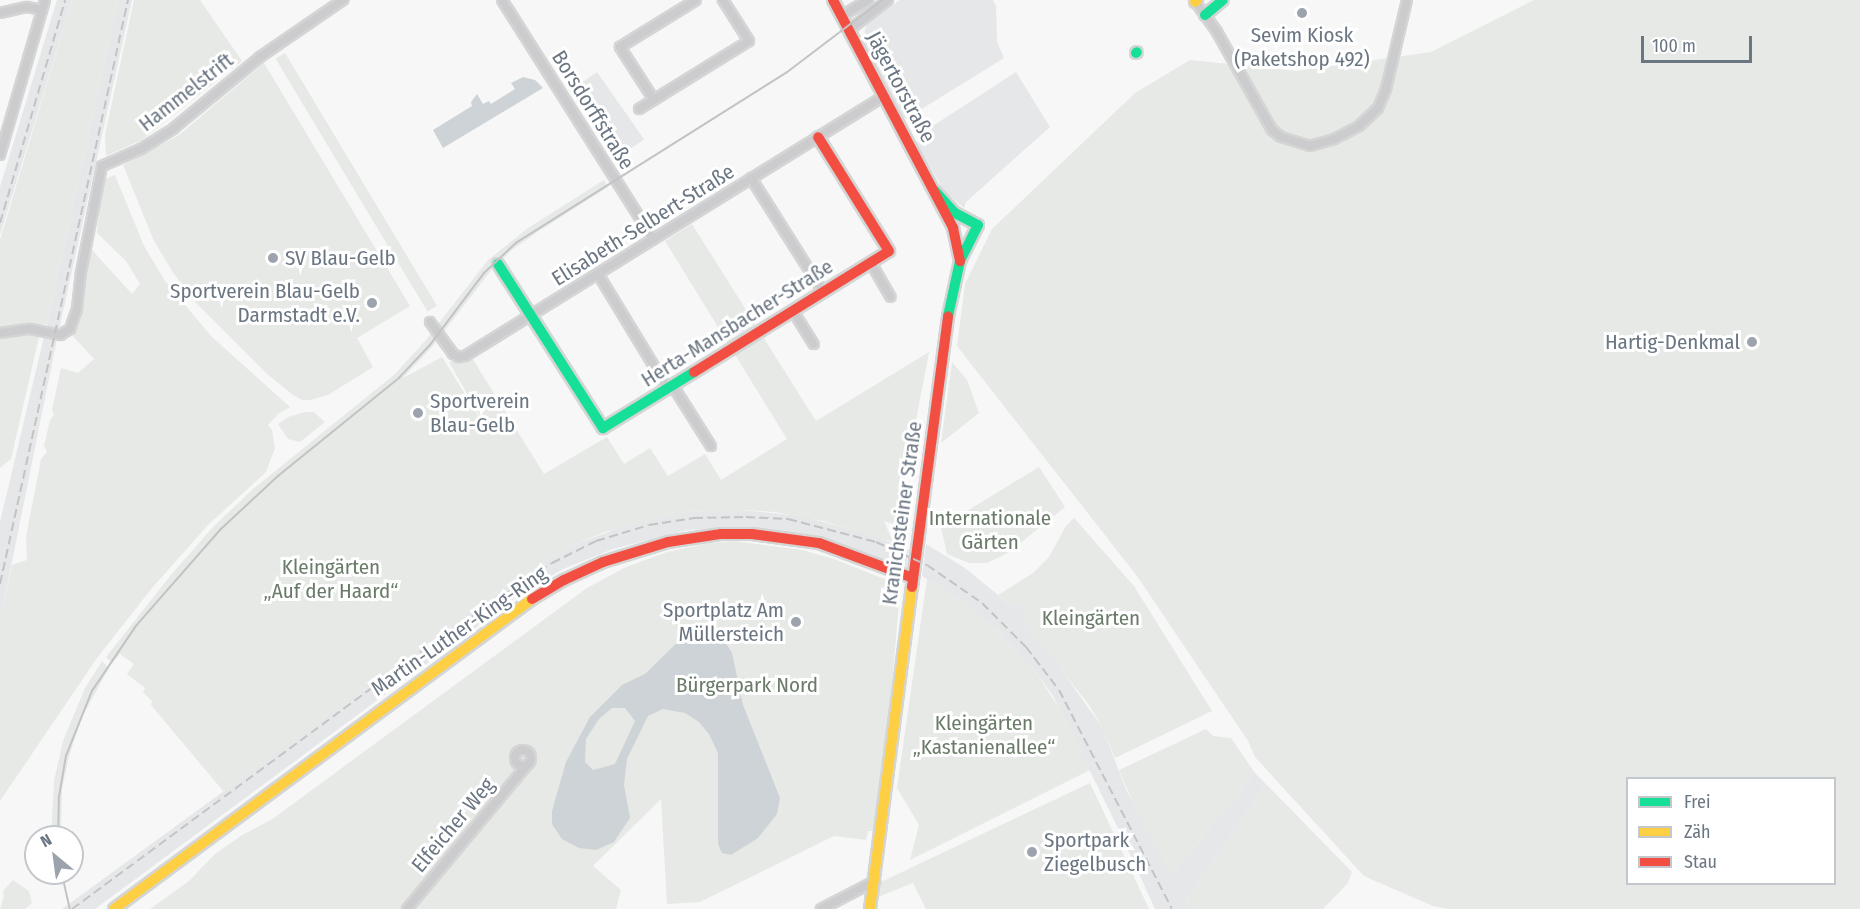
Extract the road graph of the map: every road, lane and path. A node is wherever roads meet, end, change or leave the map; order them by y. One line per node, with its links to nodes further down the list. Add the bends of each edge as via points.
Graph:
1 (45, 0): 12 (street)
2 (502, 0): 26 (street, Borsdorffstraße)
3 (696, 0): 18 (street, via 620,47)
4 (723, 0): 18 (street, via 749,42)
5 (833, 0): 15 (main road, Jägertorstraße)
6 (868, 0): 15 (street)
7 (888, 0): 16 (street)
8 (1223, 0): 14 (main road)
9 (1407, 0): 14 (street, via 1378,108 1359,126 1310,146 1272,130)
10 (1195, 1): 14 (street)
11 (337, 2): 37 (street, Hammelstrift, via 260,57 174,128 141,149 102,166 77,309 70,329 63,334 30,329)
12 (42, 10): 13 (street, via 27,7); 21 (street)
13 (0, 13)
14 (1205, 15)
15 (842, 16): 16 (main road, Jägertorstraße)
16 (849, 30): 17 (main road, Jägertorstraße)
17 (884, 96): 20 (street, Elisabeth-Selbert-Straße); 23 (main road, Jägertorstraße)
18 (654, 100): 19 (street)
19 (639, 109)
20 (818, 137): 22 (street, Elisabeth-Selbert-Straße); 29 (main road, Herta-Mansbacher-Straße, via 889,251)
21 (0, 155)
22 (752, 178): 26 (street, Elisabeth-Selbert-Straße); 32 (street)
23 (935, 191): 24 (main road, Jägertorstraße, via 955,213); 25 (main road, Jägertorstraße)
24 (978, 225): 27 (main road, Kranichsteiner Straße)
25 (953, 228): 27 (main road, Jägertorstraße); 28 (main road, Jägertorstraße)
26 (653, 239): 31 (street, Elisabeth-Selbert-Straße)
27 (970, 241): 28 (main road, Kranichsteiner Straße)
28 (960, 261): 41 (main road, Kranichsteiner Straße, via 949,308)
29 (871, 263): 32 (main road, Herta-Mansbacher-Straße); 33 (street)
30 (498, 264): 35 (main road)
31 (598, 274): 35 (street, Elisabeth-Selbert-Straße); 39 (street)
32 (823, 292): 34 (main road, Herta-Mansbacher-Straße)
33 (891, 297)
34 (793, 311): 38 (street); 39 (main road, Herta-Mansbacher-Straße)
35 (532, 316): 36 (street, Elisabeth-Selbert-Straße, via 463,357 453,354); 39 (main road, Herta-Mansbacher-Straße, via 603,428)
36 (430, 322)
37 (0, 333)
38 (814, 344)
39 (670, 387): 40 (street)
40 (711, 446)
41 (913, 578): 43 (main road, Kranichsteiner Straße); 44 (main road, Martin-Luther-King-Ring, via 819,543 752,534 668,542 603,562 528,602)
42 (527, 765): 45 (street, Elfeicher Weg)
43 (872, 883): 46 (street); 47 (main road, Kranichsteiner Straße)
44 (114, 909)
45 (407, 909)
46 (821, 909)
47 (869, 909)

